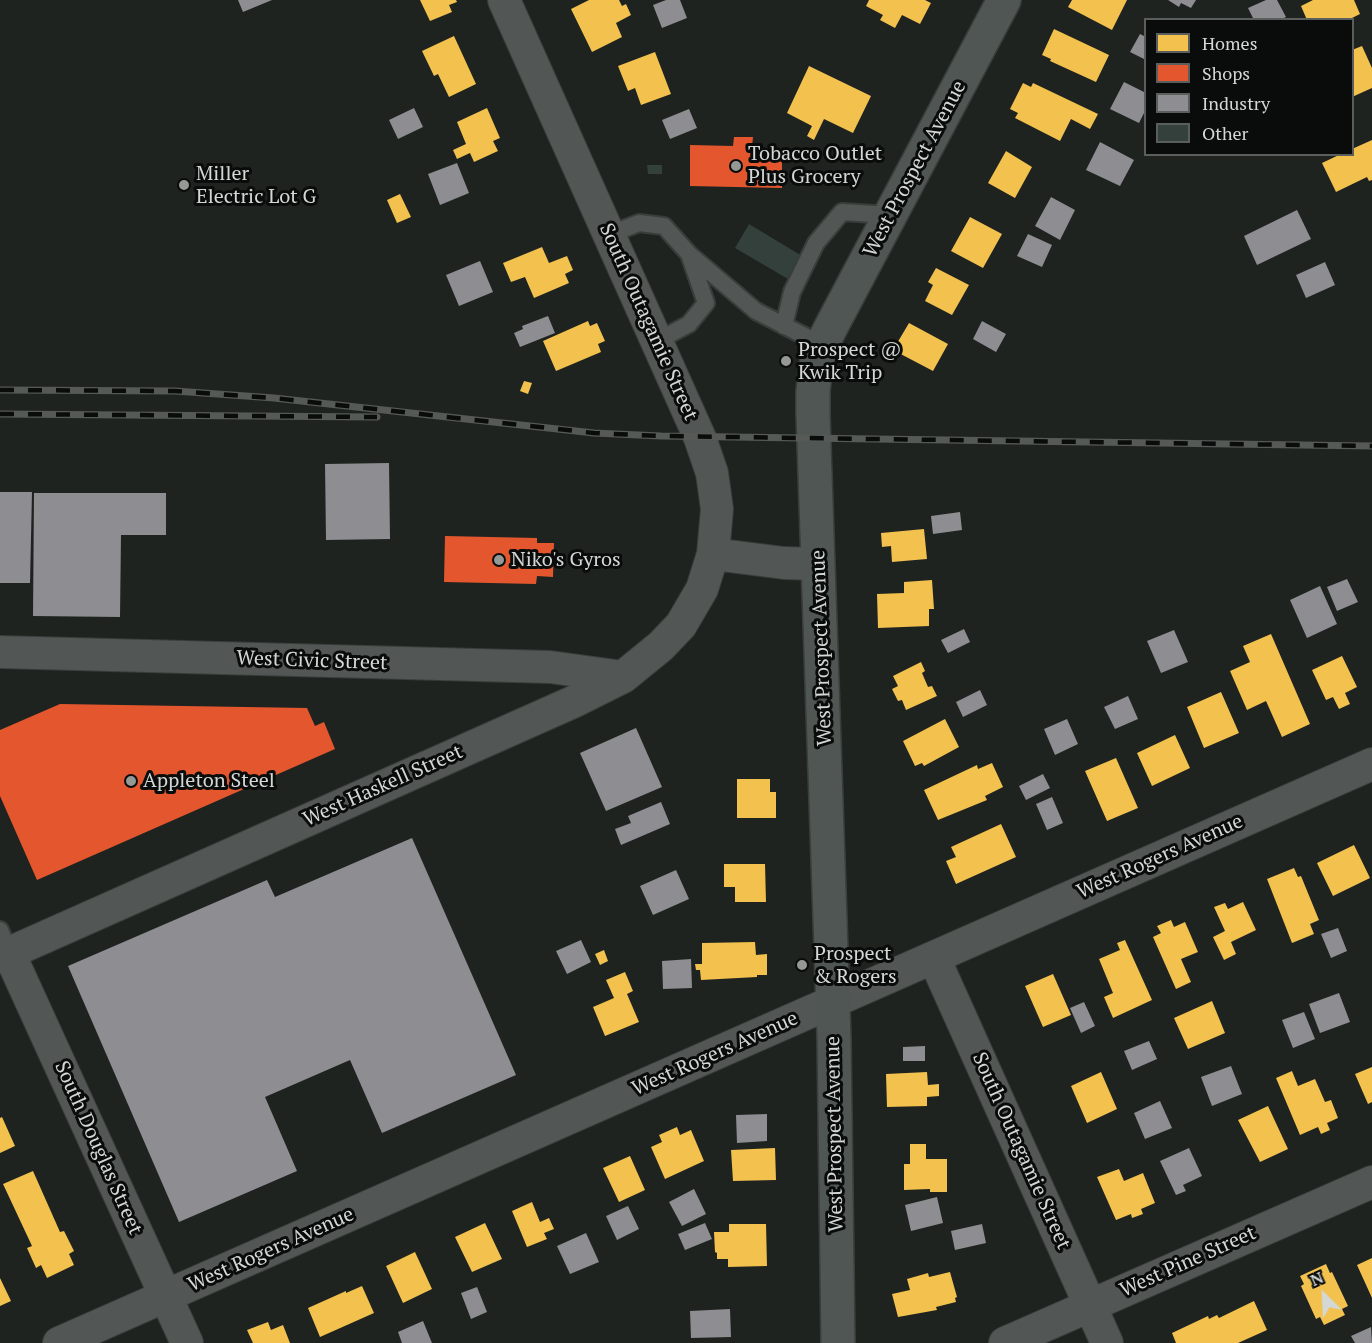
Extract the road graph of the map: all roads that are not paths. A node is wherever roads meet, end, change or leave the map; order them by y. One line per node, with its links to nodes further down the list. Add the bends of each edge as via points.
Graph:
1 (504, 0): 4 (street, South Outagamie Street)
2 (1004, 0): 3 (main road, West Prospect Avenue)
3 (890, 215): 6 (lane, via 842,212 816,243 792,292); 8 (main road, West Prospect Avenue)
4 (608, 235): 5 (lane, via 639,222 664,226); 7 (street, South Outagamie Street)
5 (689, 254): 6 (lane, via 756,311); 7 (lane, via 706,303 688,324)
6 (784, 326): 8 (lane)
7 (657, 340): 9 (street, South Outagamie Street, via 712,473 717,509)
8 (822, 345): 10 (main road, West Prospect Avenue, via 813,391)
9 (712, 554): 10 (street); 12 (street, West Haskell Street, via 702,589 681,625)
10 (818, 564): 16 (main road, West Prospect Avenue)
11 (0, 652): 12 (street, West Civic Street, via 550,668)
12 (623, 677): 14 (street, West Haskell Street, via 562,707)
13 (1372, 764): 15 (street, West Rogers Avenue)
14 (3, 946): 18 (street, South Douglas Street)
15 (934, 958): 16 (street, West Rogers Avenue); 19 (street, South Outagamie Street)
16 (832, 1003): 18 (street, West Rogers Avenue); 22 (main road, West Prospect Avenue)
17 (1372, 1182): 19 (street, West Pine Street)
18 (165, 1296): 20 (street, West Rogers Avenue); 21 (street, South Douglas Street)
19 (1091, 1305): 23 (street, West Pine Street); 24 (street, South Outagamie Street)
20 (59, 1343)
21 (187, 1343)
22 (838, 1343)
23 (1005, 1343)
24 (1107, 1343)

